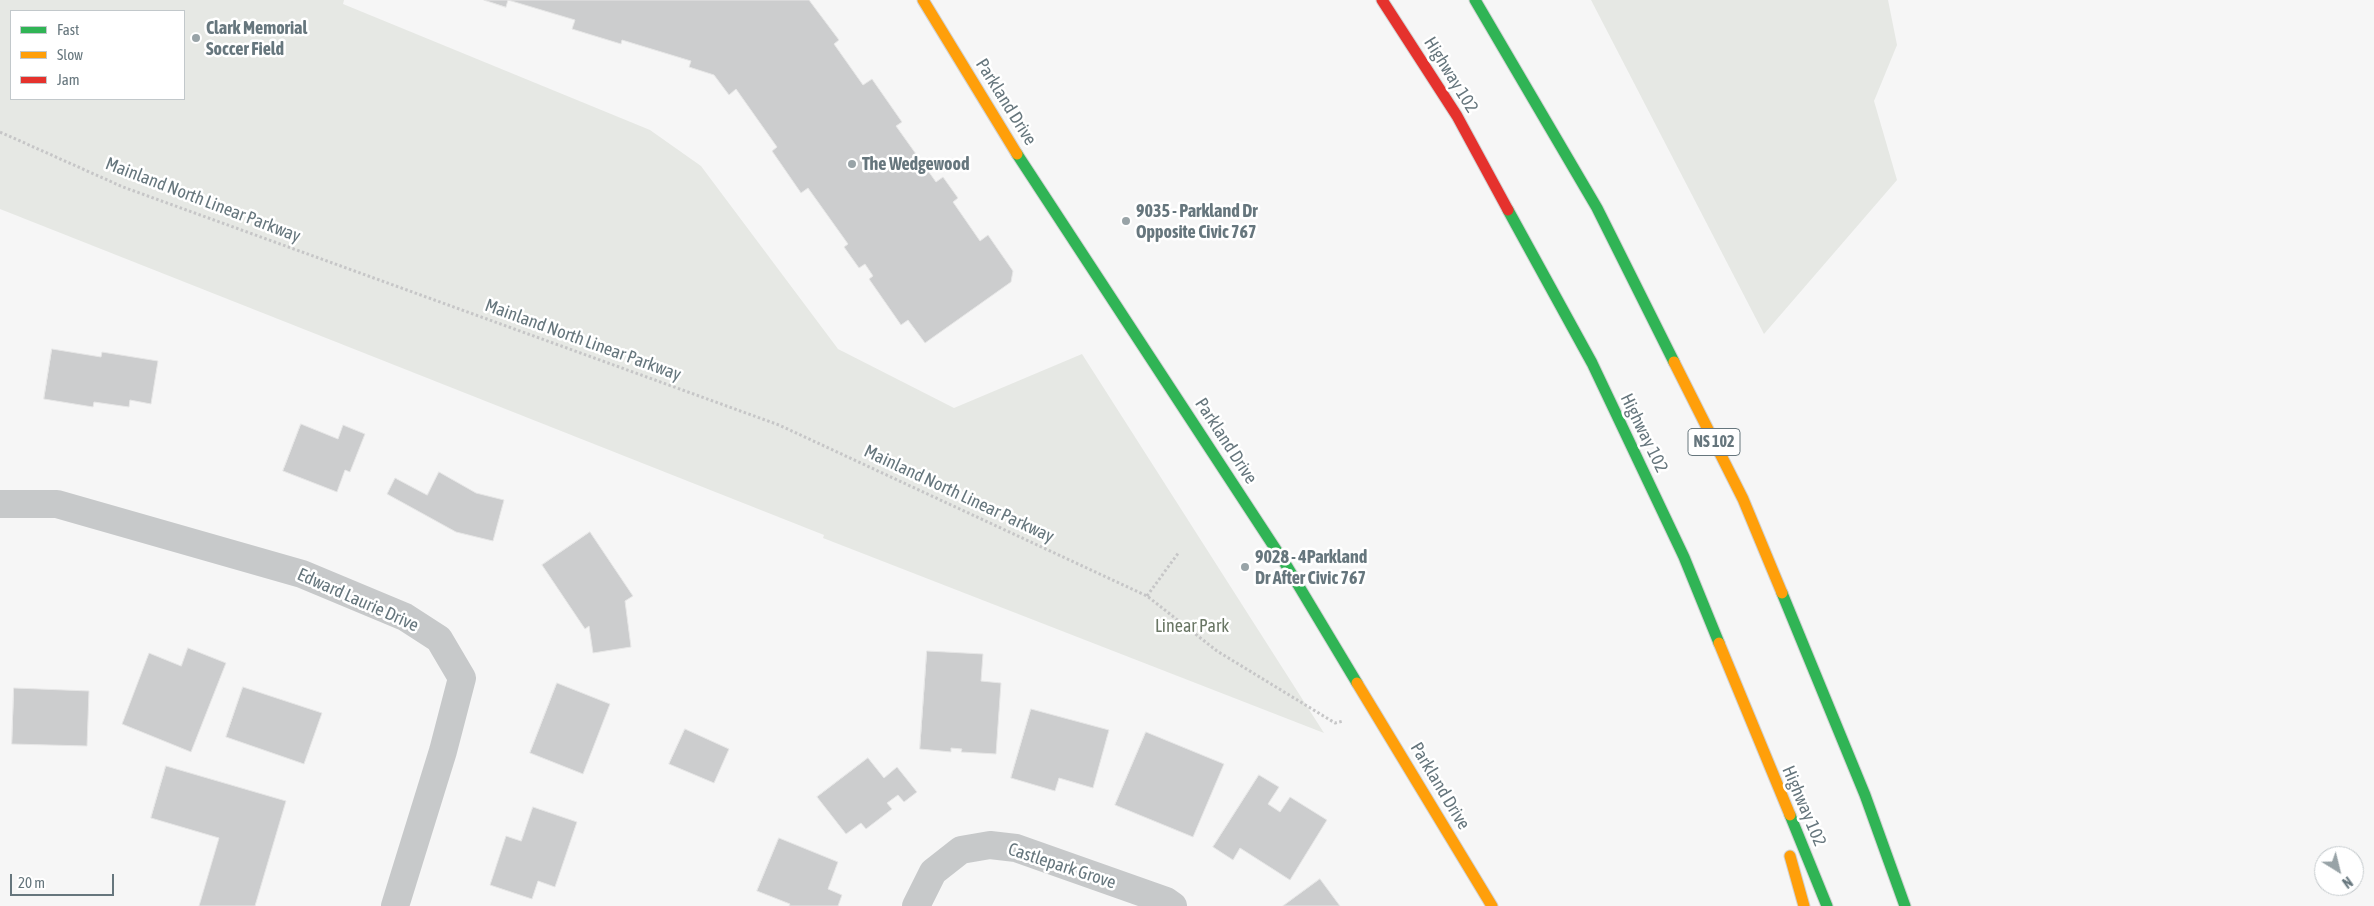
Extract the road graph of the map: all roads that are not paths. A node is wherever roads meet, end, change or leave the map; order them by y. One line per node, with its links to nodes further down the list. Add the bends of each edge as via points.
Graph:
1 (923, 0): 11 (main road, Parkland Drive, via 994,117 1288,568)
2 (1382, 0): 5 (main road, Highway 102, via 1457,116 1592,364 1684,557)
3 (1475, 0): 14 (main road, NS 102, via 1597,208 1743,499 1865,795)
4 (0, 504): 8 (street, Edward Laurie Drive, via 57,504 302,574 405,617 439,639 462,678 443,752)
5 (1754, 730): 6 (main road); 13 (main road, Highway 102)
6 (1780, 821)
7 (1788, 849): 12 (main road)
8 (395, 906)
9 (916, 906): 10 (street, Castlepark Grove, via 933,872 961,850 990,845 1016,848 1166,900)
10 (1173, 906)
11 (1492, 906)
12 (1804, 906)
13 (1827, 906)
14 (1905, 906)

